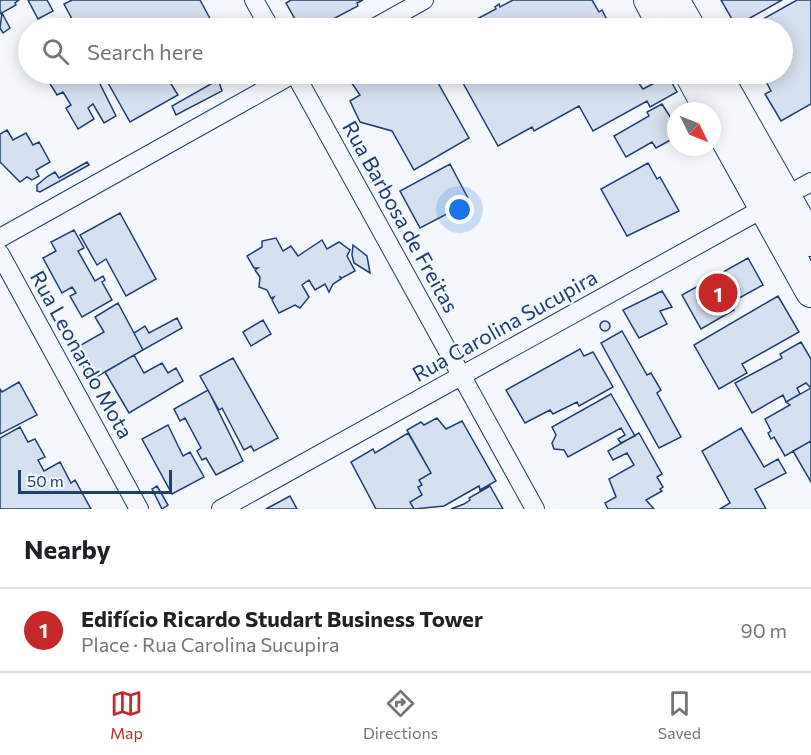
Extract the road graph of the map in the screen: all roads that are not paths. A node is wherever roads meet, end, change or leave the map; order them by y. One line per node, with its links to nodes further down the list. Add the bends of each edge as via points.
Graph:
1 (254, 0): 5 (street)
2 (424, 0): 6 (street)
3 (649, 0): 7 (main road)
4 (674, 0): 8 (main road)
5 (264, 18)
6 (392, 18)
7 (659, 18)
8 (684, 18)
9 (276, 84): 16 (street)
10 (300, 84): 20 (street, Rua Barbosa de Freitas)
11 (696, 84): 13 (main road)
12 (722, 84): 15 (main road)
13 (705, 102)
14 (721, 123): 15 (main road)
15 (787, 196): 17 (main road); 19 (main road); 20 (street, Rua Carolina Sucupira)
16 (0, 238)
17 (811, 241)
18 (0, 254): 21 (street, Rua Leonardo Mota)
19 (811, 292)
20 (461, 376): 22 (street, Rua Carolina Sucupira); 23 (street, Rua Barbosa de Freitas)
21 (139, 509)
22 (221, 509)
23 (535, 509)

